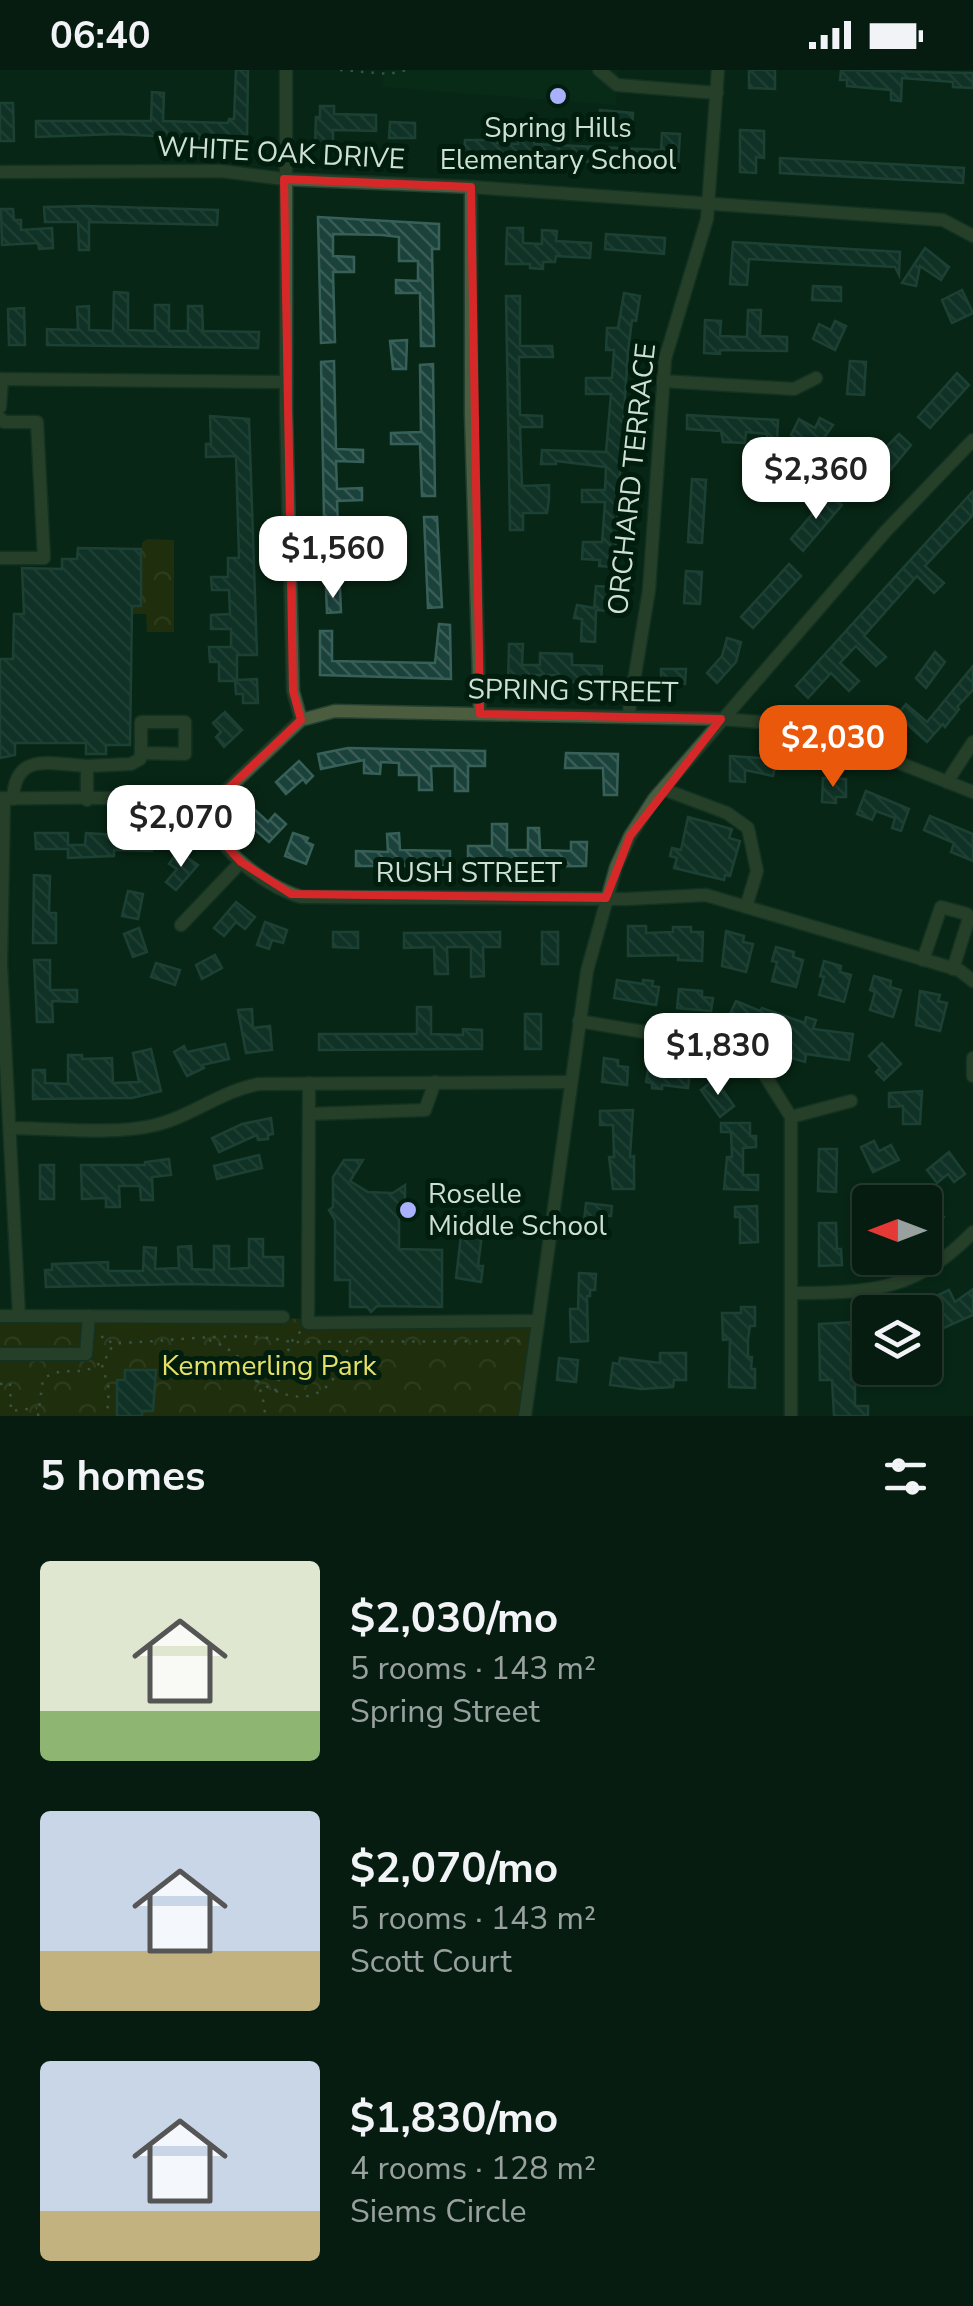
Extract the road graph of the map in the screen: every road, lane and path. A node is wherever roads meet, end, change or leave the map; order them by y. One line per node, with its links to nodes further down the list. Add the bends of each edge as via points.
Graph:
1 (286, 70): 8 (street)
2 (340, 70): 3 (path)
3 (407, 70)
4 (599, 70): 6 (street, via 617,85)
5 (718, 70): 6 (street, ORCHARD TERRACE)
6 (717, 93): 10 (street, ORCHARD TERRACE)
7 (0, 172): 8 (street, WHITE OAK DRIVE, via 221,171)
8 (284, 179): 9 (street, WHITE OAK DRIVE); 15 (street)
9 (472, 187): 10 (street, WHITE OAK DRIVE); 20 (street)
10 (709, 205): 11 (street, WHITE OAK DRIVE, via 942,220); 14 (street, ORCHARD TERRACE)
11 (973, 236)
12 (816, 378): 14 (street, via 794,389)
13 (1, 379): 15 (street); 16 (street)
14 (662, 381): 21 (street, ORCHARD TERRACE, via 649,590)
15 (286, 382): 23 (street, via 293,692)
16 (0, 407)
17 (0, 418): 19 (street, via 37,422 44,558)
18 (973, 440): 22 (street)
19 (0, 558)
20 (480, 714): 21 (street, SPRING STREET); 23 (street, SPRING STREET, via 336,711)
21 (628, 717): 22 (street, SPRING STREET)
22 (721, 719): 27 (street, SPRING STREET, via 820,732); 28 (street)
23 (300, 720): 32 (street)
24 (973, 742): 27 (street)
25 (140, 753): 26 (street, via 131,764)
26 (88, 766): 30 (street, via 29,764); 31 (street)
27 (947, 782): 29 (street, SPRING STREET)
28 (664, 789): 34 (street, via 630,836); 35 (street, via 728,812 748,828 758,871)
29 (973, 792)
30 (6, 799): 31 (street); 38 (street)
31 (87, 800): 32 (street, via 162,802)
32 (199, 816): 33 (street, RUSH STREET)
33 (241, 862): 34 (street, RUSH STREET, via 301,897); 36 (street)
34 (606, 898): 35 (street, RUSH STREET, via 706,895); 41 (street)
35 (746, 908): 37 (street, RUSH STREET)
36 (181, 924)
37 (923, 960): 39 (street, RUSH STREET); 39 (street, via 940,907 947,906 969,918)
38 (0, 964): 50 (street)
39 (956, 970): 40 (street)
40 (973, 982)
41 (579, 1021): 45 (street); 49 (street, via 730,1050 761,1069)
42 (973, 1058): 43 (street)
43 (973, 1076)
44 (435, 1082): 45 (street); 46 (street); 48 (street, via 426,1110)
45 (570, 1082): 57 (street)
46 (310, 1084): 48 (street); 50 (street, via 232,1090 150,1126)
47 (851, 1102): 49 (street)
48 (310, 1114): 58 (street)
49 (791, 1117): 52 (street)
50 (10, 1128): 54 (street)
51 (973, 1232): 52 (street, via 942,1262 900,1284 854,1293)
52 (793, 1293): 73 (street)
53 (0, 1316): 54 (street)
54 (19, 1316): 55 (street)
55 (89, 1316): 56 (street); 63 (street, via 86,1354)
56 (284, 1317)
57 (538, 1320): 58 (street); 60 (street)
58 (308, 1322): 61 (path)
59 (202, 1339): 61 (path); 64 (path, via 111,1343); 65 (path, via 236,1356)
60 (535, 1341): 62 (path); 72 (street)
61 (292, 1342): 62 (path); 67 (path)
62 (350, 1342): 67 (path, via 340,1374 322,1390 300,1398)
63 (0, 1354)
64 (101, 1363): 68 (path, via 87,1372 48,1374); 70 (path)
65 (256, 1381): 67 (path); 71 (path)
66 (0, 1384): 68 (path, via 10,1383 11,1411)
67 (274, 1392)
68 (38, 1408): 69 (path)
69 (38, 1416)
70 (107, 1416)
71 (265, 1416)
72 (525, 1416)
73 (791, 1416)

